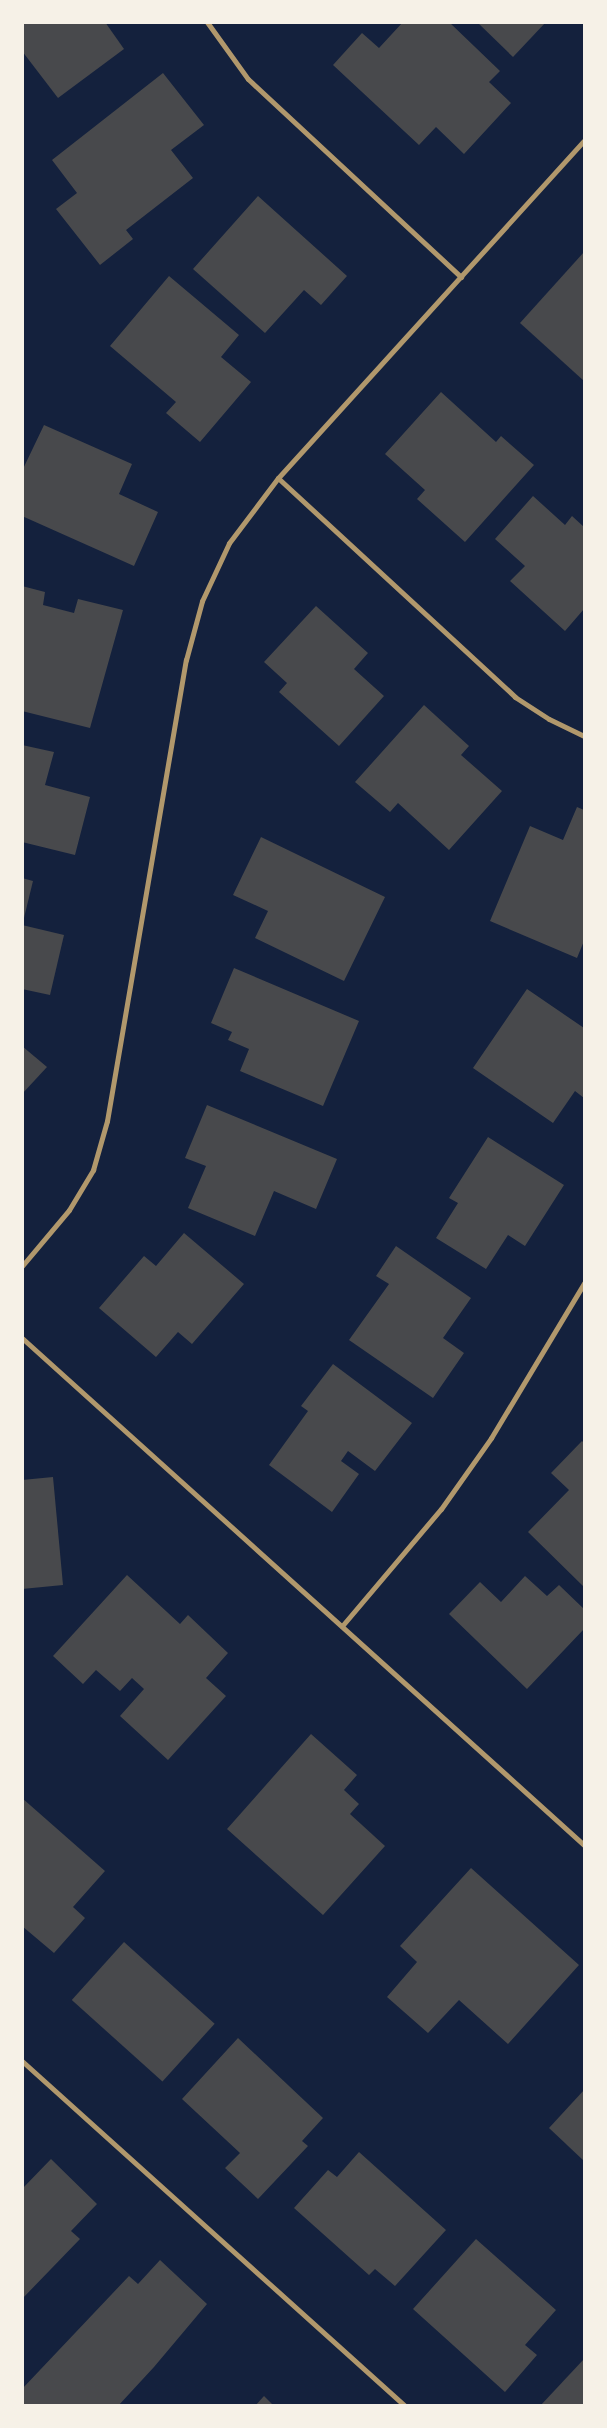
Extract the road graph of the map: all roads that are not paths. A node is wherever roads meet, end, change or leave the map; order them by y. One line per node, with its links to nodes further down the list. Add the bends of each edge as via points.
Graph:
1 (206, 22): 3 (street, via 248,79)
2 (584, 141): 3 (street)
3 (461, 277): 4 (street)
4 (278, 478): 5 (street, via 515,697); 6 (street, via 229,543 202,602 189,652 107,1121 93,1170 69,1210)
5 (584, 736)
6 (22, 1266)
7 (584, 1283): 9 (street, via 491,1438 441,1508)
8 (22, 1338): 9 (street)
9 (342, 1626): 10 (street)
10 (584, 1845)
11 (22, 2061): 12 (street)
12 (405, 2406)

